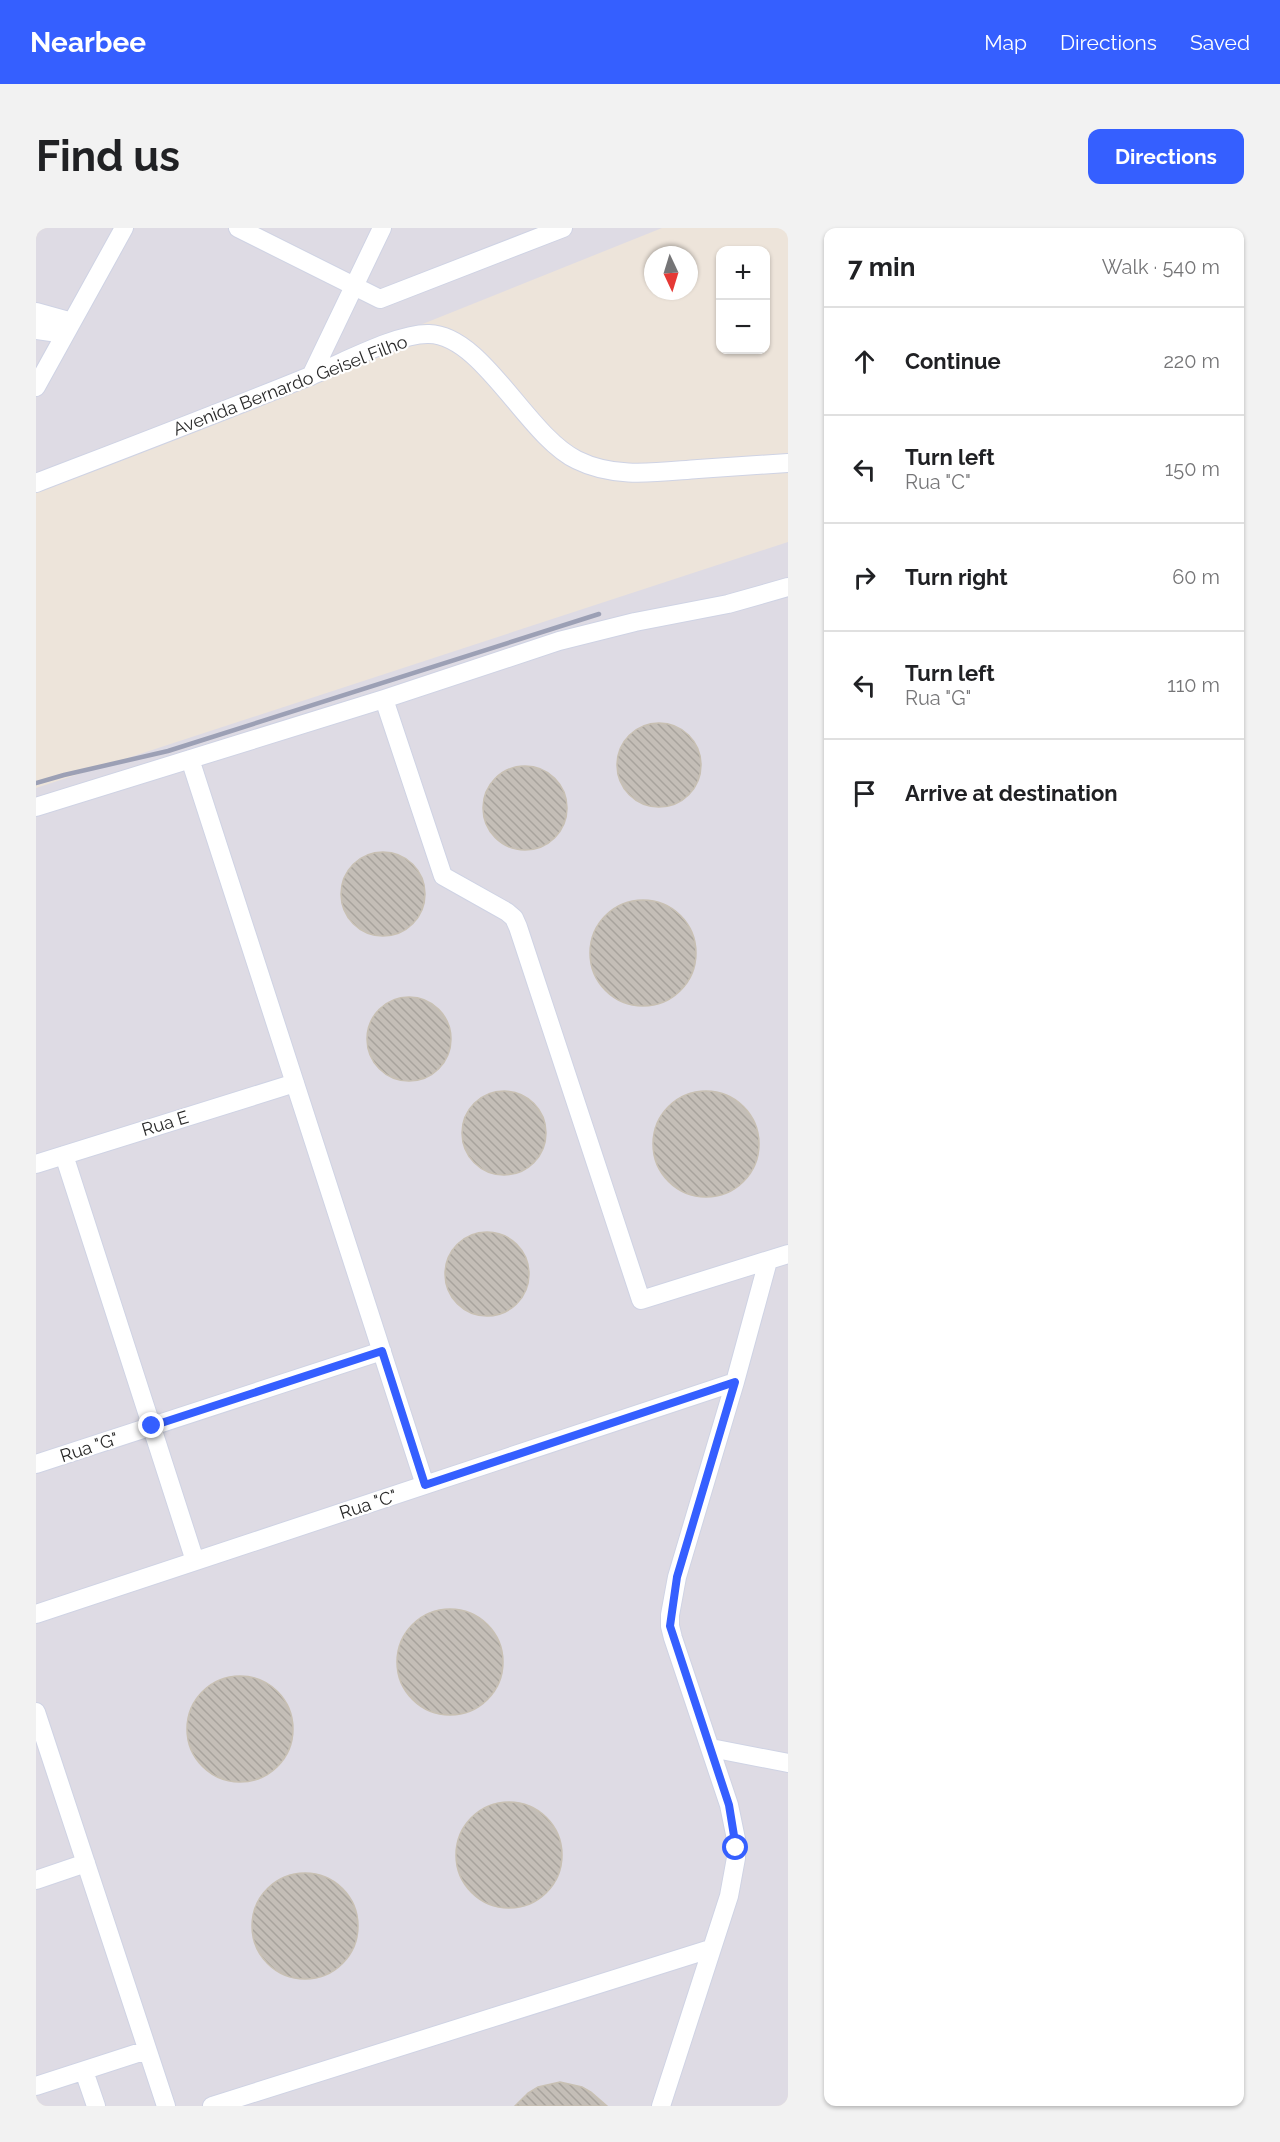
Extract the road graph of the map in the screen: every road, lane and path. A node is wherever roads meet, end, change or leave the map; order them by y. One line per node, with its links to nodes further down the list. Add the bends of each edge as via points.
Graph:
1 (124, 228): 8 (street)
2 (238, 228): 5 (street)
3 (382, 228): 6 (street)
4 (563, 228): 6 (street, via 380,299)
5 (274, 236): 6 (street)
6 (354, 286): 10 (street)
7 (36, 312): 8 (street)
8 (68, 328): 9 (street); 11 (street)
9 (36, 330)
10 (311, 376): 12 (street, Avenida Bernardo Geisel Filho, via 399,339 430,334 456,342 475,356 544,435 591,466 644,473); 13 (street, Avenida Bernardo Geisel Filho)
11 (36, 387)
12 (788, 463)
13 (36, 483)
14 (788, 587): 15 (street, via 559,641)
15 (384, 699): 16 (street); 22 (street, via 443,876 507,912 518,927 641,1300)
16 (190, 759): 17 (street); 18 (street)
17 (36, 807)
18 (294, 1083): 19 (street, Rua E); 23 (street)
19 (64, 1155): 20 (street, Rua E); 25 (street)
20 (36, 1164)
21 (788, 1254): 22 (street)
22 (768, 1261): 24 (street)
23 (382, 1351): 25 (street, Rua "G"); 27 (street)
24 (735, 1382): 27 (street, Rua "C"); 31 (street, via 677,1577 670,1615 673,1638)
25 (152, 1426): 26 (street, Rua "G"); 28 (street)
26 (36, 1464)
27 (425, 1485): 28 (street, Rua "C")
28 (195, 1561): 29 (street, Rua "C")
29 (36, 1614)
30 (36, 1712): 33 (street)
31 (711, 1748): 32 (street); 35 (street, via 729,1805 736,1848 729,1896)
32 (788, 1763)
33 (86, 1863): 34 (street); 36 (street)
34 (36, 1880)
35 (710, 1949): 41 (street); 42 (street)
36 (147, 2050): 37 (street); 40 (street)
37 (84, 2071): 38 (street); 39 (street)
38 (36, 2086)
39 (96, 2106)
40 (166, 2106)
41 (212, 2106)
42 (661, 2106)

